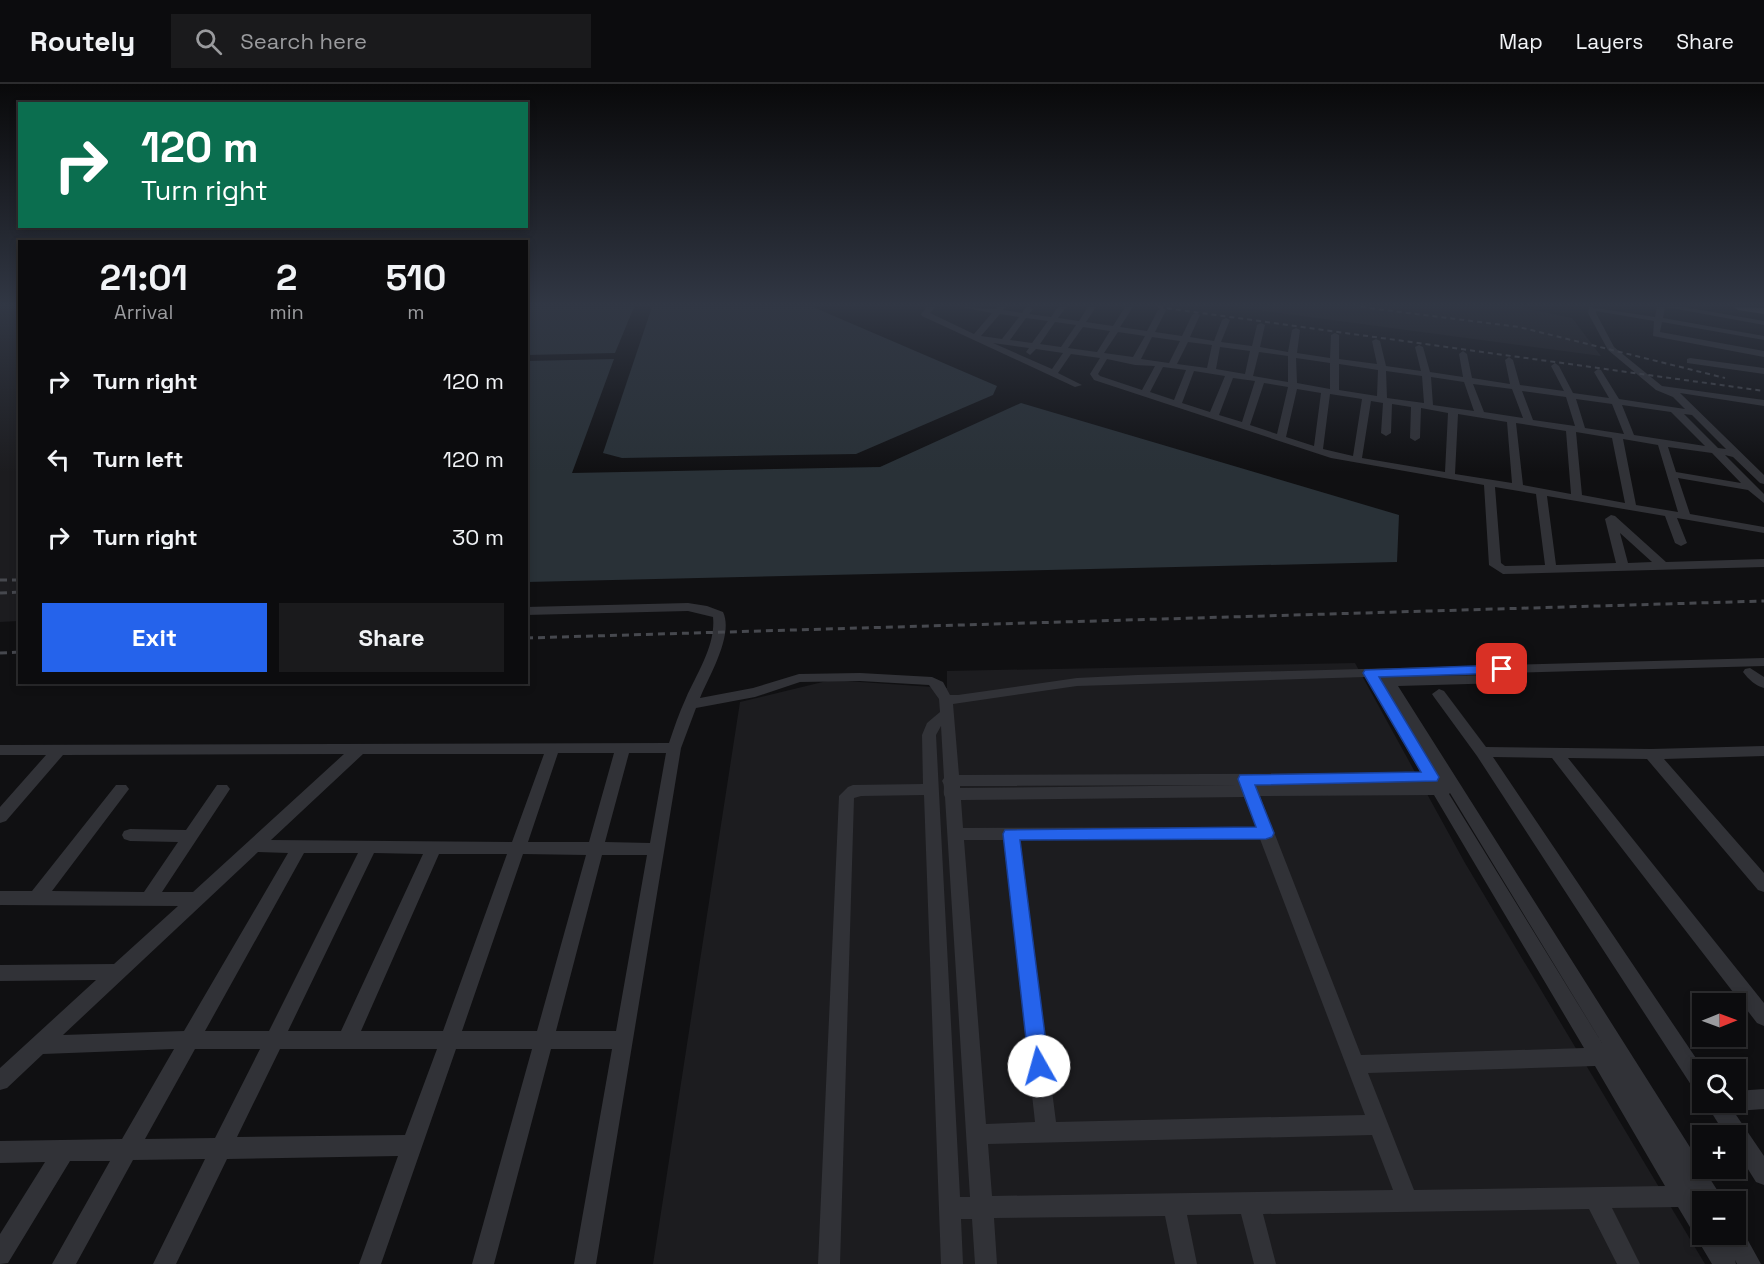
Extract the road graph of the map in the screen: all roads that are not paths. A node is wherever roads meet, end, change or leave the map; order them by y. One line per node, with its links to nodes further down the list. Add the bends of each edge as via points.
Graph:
1 (1026, 362): 26 (street)
2 (1059, 362): 26 (street)
3 (1100, 362): 22 (street, via 1094,376)
4 (1112, 362): 22 (street)
5 (1130, 362): 22 (street)
6 (1174, 362): 18 (street)
7 (1213, 362): 23 (street)
8 (1251, 362): 29 (street)
9 (1292, 362): 33 (street)
10 (1334, 362): 21 (street); 36 (street)
11 (1381, 362): 21 (street)
12 (1423, 362): 28 (street)
13 (1464, 362): 31 (street)
14 (1510, 362): 34 (street)
15 (1628, 362): 35 (street)
16 (1698, 362): 24 (street)
17 (1160, 365): 18 (street); 22 (street); 37 (street)
18 (1172, 366): 20 (street)
19 (1555, 366): 38 (street)
20 (1191, 369): 23 (street); 43 (street)
21 (1382, 369): 28 (street); 40 (street)
22 (1124, 370): 37 (street)
23 (1211, 371): 27 (street)
24 (1764, 371)
25 (1598, 372): 41 (street)
26 (1053, 374): 32 (street)
27 (1230, 375): 29 (street); 50 (street)
28 (1426, 375): 31 (street); 45 (street)
29 (1248, 378): 30 (street)
30 (1260, 380): 33 (street); 54 (street)
31 (1468, 382): 34 (street); 49 (street)
32 (1078, 385)
33 (1293, 386): 36 (street); 60 (street)
34 (1516, 388): 38 (street); 53 (street)
35 (1659, 388): 42 (street); 46 (street, via 1657,393); 48 (street, via 1673,393)
36 (1330, 392): 39 (street); 62 (street)
37 (1145, 393): 43 (street)
38 (1570, 395): 41 (street); 55 (street)
39 (1367, 398): 40 (street); 65 (street)
40 (1385, 400): 44 (street); 56 (street)
41 (1615, 400): 46 (street); 58 (street)
42 (1759, 403): 51 (street)
43 (1177, 404): 50 (street)
44 (1416, 405): 45 (street); 59 (street)
45 (1429, 407): 47 (street)
46 (1674, 410): 48 (street); 63 (street)
47 (1453, 411): 49 (street); 67 (street)
48 (1694, 413): 64 (street)
49 (1480, 414): 52 (street)
50 (1213, 417): 54 (street)
51 (1764, 417)
52 (1511, 419): 53 (street); 71 (street)
53 (1529, 422): 55 (street)
54 (1245, 427): 60 (street)
55 (1576, 428): 57 (street); 74 (street)
56 (1386, 433)
57 (1617, 436): 58 (street); 77 (street)
58 (1630, 437): 61 (street)
59 (1415, 438)
60 (1281, 439): 62 (street)
61 (1662, 442): 63 (street); 66 (street)
62 (1318, 451): 65 (street)
63 (1716, 452): 64 (street); 70 (street)
64 (1736, 454): 68 (street)
65 (1357, 460): 67 (street)
66 (1670, 474): 70 (street); 79 (street)
67 (1450, 476): 69 (street)
68 (1764, 481)
69 (1490, 483): 71 (street); 86 (street, via 1495,565 1509,571)
70 (1751, 487): 72 (street); 75 (street)
71 (1518, 488): 73 (street)
72 (1764, 489)
73 (1541, 492): 74 (street); 86 (street)
74 (1577, 498): 76 (street)
75 (1764, 500)
76 (1607, 503): 77 (street); 80 (street)
77 (1631, 507): 78 (street)
78 (1670, 514): 79 (street); 82 (street)
79 (1685, 517): 81 (street)
80 (1611, 519): 84 (street); 85 (street)
81 (1764, 530)
82 (1682, 543)
83 (1764, 563): 84 (street)
84 (1664, 567): 85 (street)
85 (1623, 568): 86 (street)
86 (1551, 570)
87 (528, 611): 93 (street, via 688,607 719,615 715,645)
88 (1764, 662): 90 (street)
89 (1757, 671): 90 (street); 91 (street)
90 (1379, 678): 94 (street, via 1077,682); 105 (street)
91 (1764, 684)
92 (1439, 694): 102 (street)
93 (690, 704): 94 (street, via 755,692 799,678 825,676 933,681); 98 (street)
94 (946, 707): 107 (street); 110 (street, via 929,735)
95 (360, 748): 96 (street); 100 (street); 117 (street)
96 (553, 748): 97 (street); 121 (street)
97 (623, 748): 98 (street); 122 (street)
98 (674, 748): 123 (street)
99 (0, 750): 100 (street)
100 (59, 750): 111 (street)
101 (1764, 751): 104 (street)
102 (1482, 752): 103 (street); 143 (street)
103 (1555, 752): 104 (street); 131 (street)
104 (1651, 753): 124 (street)
105 (1443, 783): 106 (street); 139 (street); 140 (street)
106 (1248, 785): 107 (street); 112 (street)
107 (950, 787): 113 (street)
108 (121, 789): 126 (street)
109 (222, 789): 116 (street)
110 (931, 789): 165 (street); 175 (street, via 861,790 847,796)
111 (0, 817)
112 (1266, 833): 114 (street); 141 (street)
113 (954, 834): 114 (street); 150 (street)
114 (1011, 834): 149 (street)
115 (130, 835): 116 (street)
116 (190, 836): 127 (street)
117 (254, 846): 118 (street); 128 (street)
118 (299, 847): 119 (street); 134 (street)
119 (369, 847): 120 (street); 135 (street)
120 (434, 847): 121 (street); 136 (street)
121 (518, 848): 122 (street); 133 (street)
122 (596, 848): 123 (street); 132 (street)
123 (657, 849): 137 (street)
124 (1764, 885)
125 (0, 898): 126 (street)
126 (38, 898): 127 (street)
127 (148, 899): 128 (street)
128 (197, 899): 130 (street)
129 (0, 972): 130 (street)
130 (118, 972): 138 (street)
131 (1764, 1017)
132 (544, 1038): 133 (street); 137 (street); 173 (street)
133 (450, 1039): 136 (street); 151 (street)
134 (190, 1040): 135 (street); 138 (street); 153 (street)
135 (274, 1040): 136 (street); 152 (street)
136 (347, 1040)
137 (624, 1040): 174 (street)
138 (40, 1045): 142 (street)
139 (1600, 1057): 140 (street); 141 (street); 158 (street)
140 (1621, 1057): 157 (street)
141 (1355, 1064): 148 (street)
142 (8, 1066): 144 (street)
143 (1692, 1069)
144 (0, 1081)
145 (1764, 1099): 146 (street)
146 (1746, 1100)
147 (1722, 1113): 156 (street)
148 (1379, 1125): 149 (street); 161 (street)
149 (1047, 1133): 150 (street)
150 (976, 1134): 164 (street)
151 (412, 1145): 152 (street); 172 (street)
152 (221, 1149): 153 (street); 171 (street)
153 (128, 1150): 154 (street); 170 (street)
154 (64, 1151): 155 (street); 169 (street)
155 (1, 1154)
156 (1764, 1174)
157 (1704, 1191)
158 (1684, 1196): 159 (street); 160 (street); 166 (street)
159 (1692, 1197)
160 (1595, 1198): 161 (street); 180 (street)
161 (1408, 1201): 162 (street)
162 (1249, 1203): 163 (street); 179 (street)
163 (1174, 1204): 164 (street); 178 (street)
164 (981, 1207): 165 (street); 177 (street)
165 (950, 1208): 176 (street)
166 (1692, 1210)
167 (1714, 1245): 181 (street)
168 (1739, 1245): 182 (street)
169 (0, 1255)
170 (63, 1264)
171 (164, 1264)
172 (370, 1264)
173 (483, 1264)
174 (585, 1264)
175 (829, 1264)
176 (952, 1264)
177 (986, 1264)
178 (1186, 1264)
179 (1265, 1264)
180 (1629, 1264)
181 (1725, 1264)
182 (1750, 1264)

